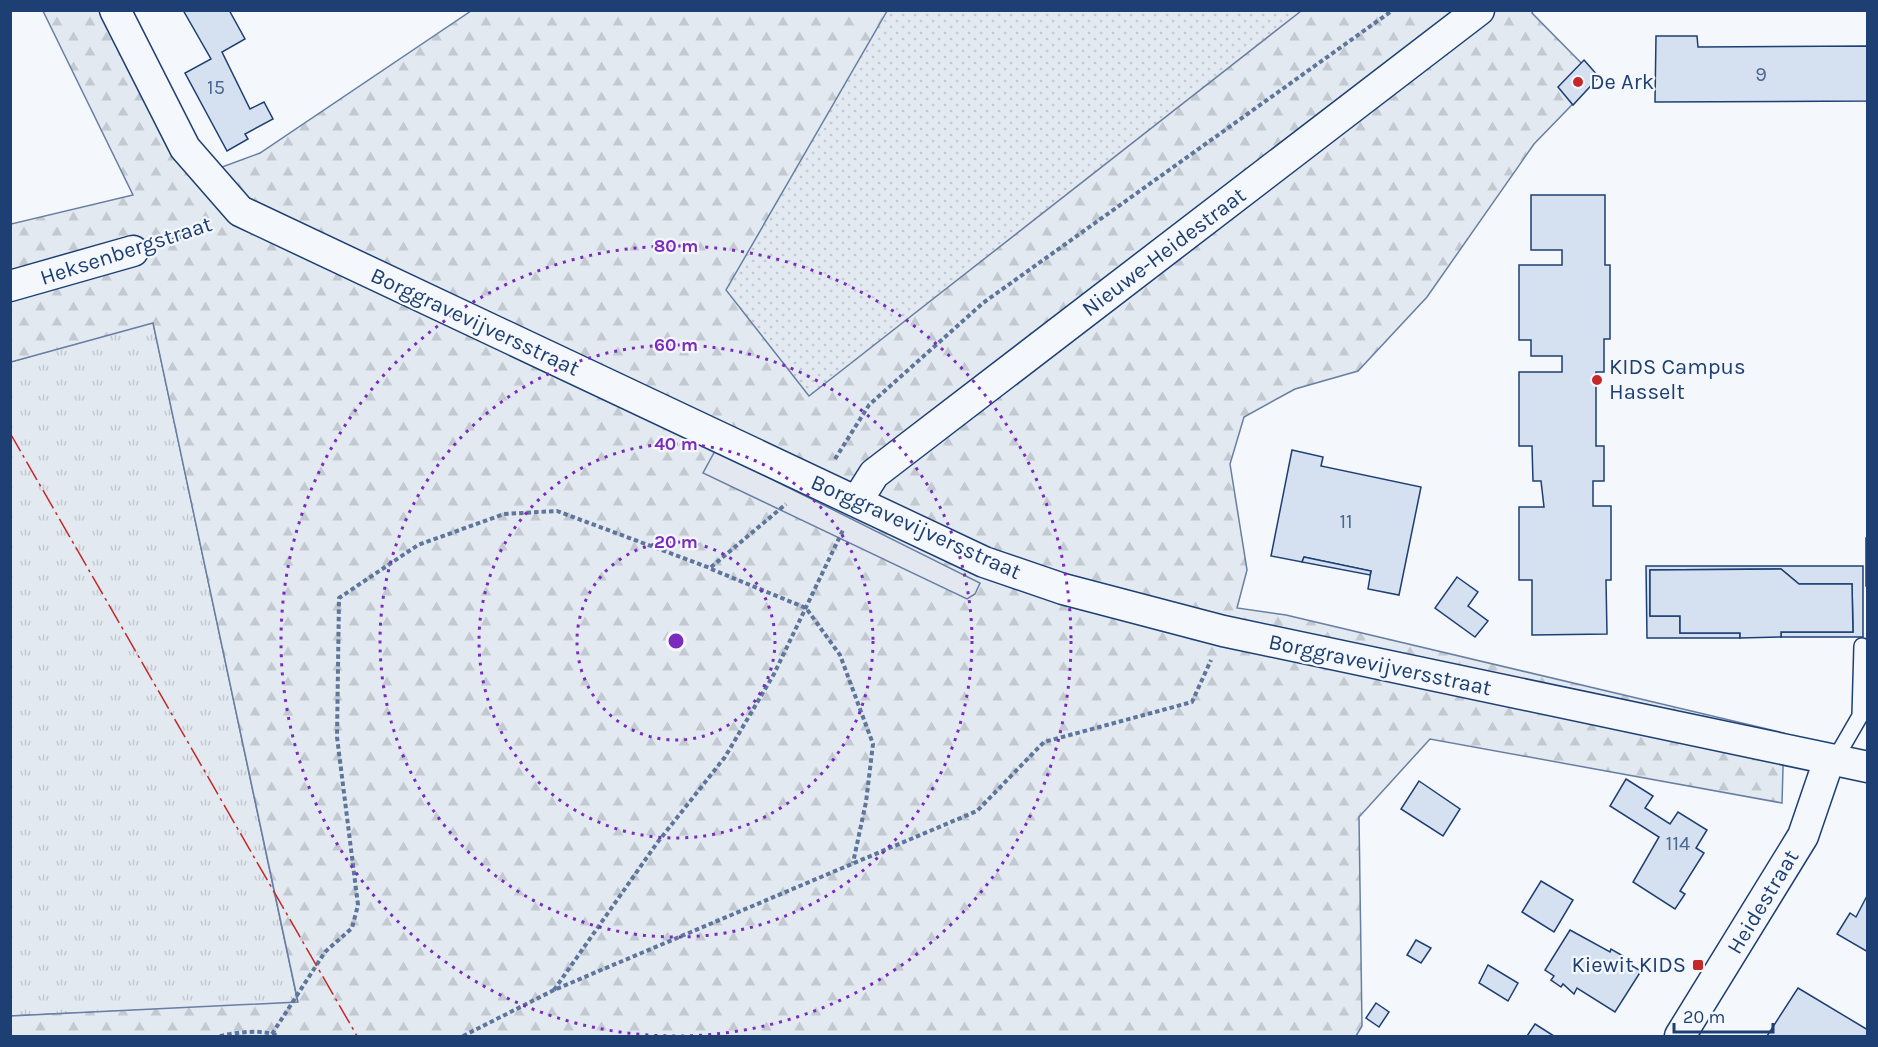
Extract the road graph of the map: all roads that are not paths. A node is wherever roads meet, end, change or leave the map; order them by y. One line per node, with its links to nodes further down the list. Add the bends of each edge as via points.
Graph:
1 (115, 10): 5 (street, Borggravevijversstraat, via 185,148 240,211)
2 (1479, 10): 5 (street, Nieuwe-Heidestraat, via 874,474)
3 (133, 251): 4 (street, Heksenbergstraat)
4 (10, 286)
5 (857, 501): 7 (street, Borggravevijversstraat, via 984,562 1063,589 1223,632)
6 (1862, 646): 7 (lane, via 1860,716)
7 (1832, 761): 8 (street, Borggravevijversstraat); 9 (street, Heidestraat, via 1803,836)
8 (1868, 767)
9 (1680, 1036)

